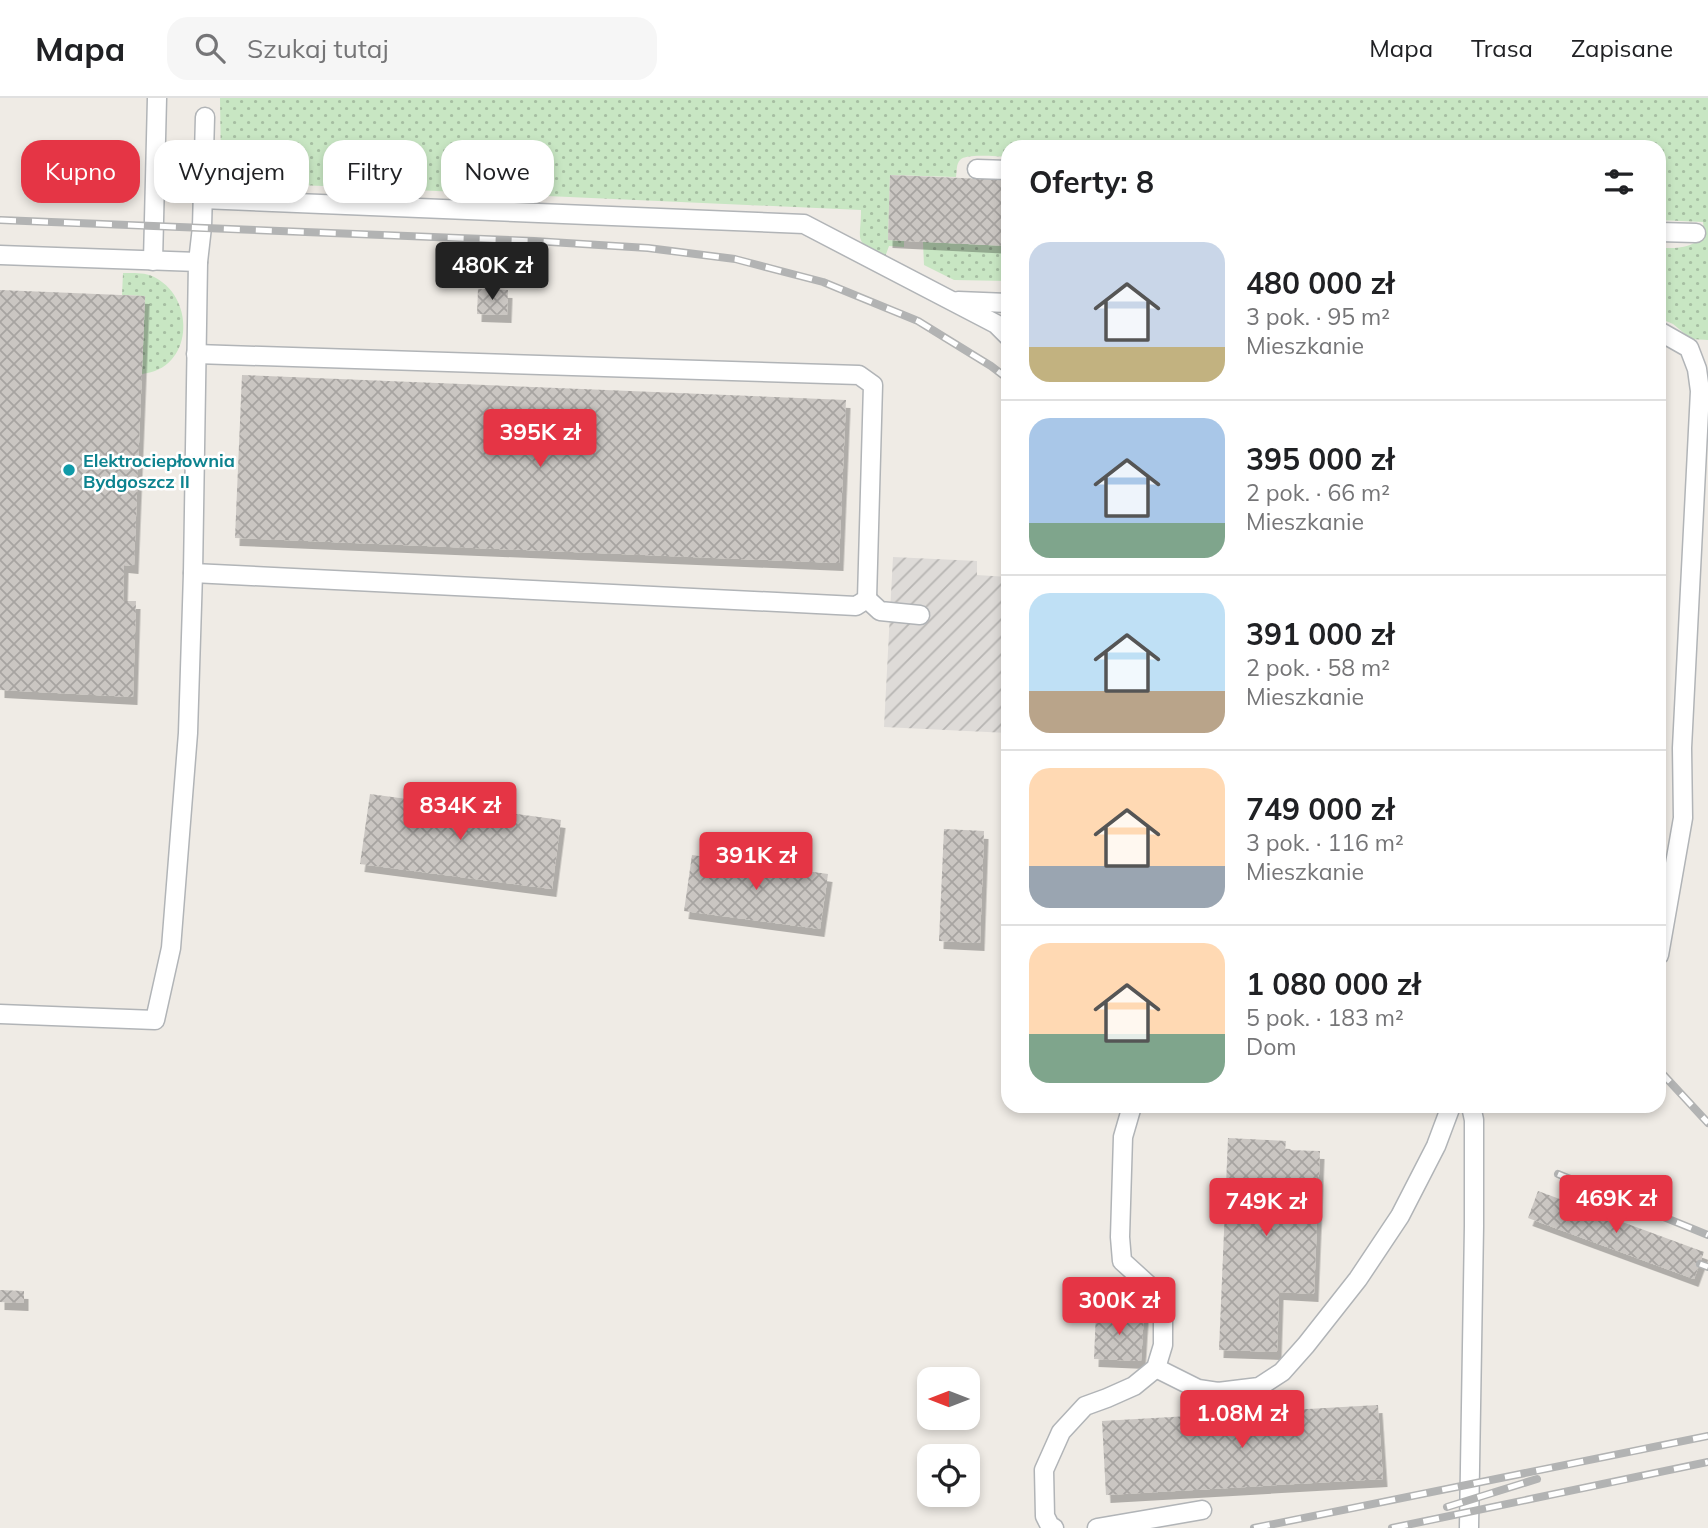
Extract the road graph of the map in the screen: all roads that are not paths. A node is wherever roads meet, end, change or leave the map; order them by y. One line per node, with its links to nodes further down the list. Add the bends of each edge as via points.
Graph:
1 (158, 98): 11 (lane)
2 (205, 117): 3 (lane)
3 (204, 140)
4 (977, 169): 5 (lane)
5 (1001, 170)
6 (202, 203): 12 (lane)
7 (298, 203): 13 (lane, via 804,224)
8 (1666, 232): 9 (lane)
9 (1696, 233)
10 (0, 254): 11 (lane)
11 (153, 261): 12 (lane)
12 (198, 262): 17 (lane)
13 (951, 301): 14 (lane); 15 (lane)
14 (1001, 303)
15 (1001, 329)
16 (1666, 335): 21 (lane, via 1689,348 1700,391 1682,748 1683,818)
17 (196, 354): 18 (lane); 19 (lane, via 859,375 873,385)
18 (193, 573): 19 (lane, via 856,606); 22 (lane, via 188,733 171,948 155,1020)
19 (867, 599): 20 (lane, via 880,611)
20 (920, 615)
21 (1666, 916)
22 (0, 1014)
23 (1130, 1113): 26 (lane, via 1123,1137 1122,1261 1155,1291 1163,1321 1163,1345)
24 (1448, 1113): 26 (lane, via 1400,1216 1358,1279 1282,1371 1259,1387 1218,1392 1198,1389)
25 (1472, 1113): 30 (lane)
26 (1156, 1368): 28 (lane, via 1134,1386 1085,1406 1061,1432 1044,1470 1045,1517)
27 (1202, 1510): 29 (lane)
28 (1054, 1528)
29 (1097, 1528)
30 (1469, 1528)

